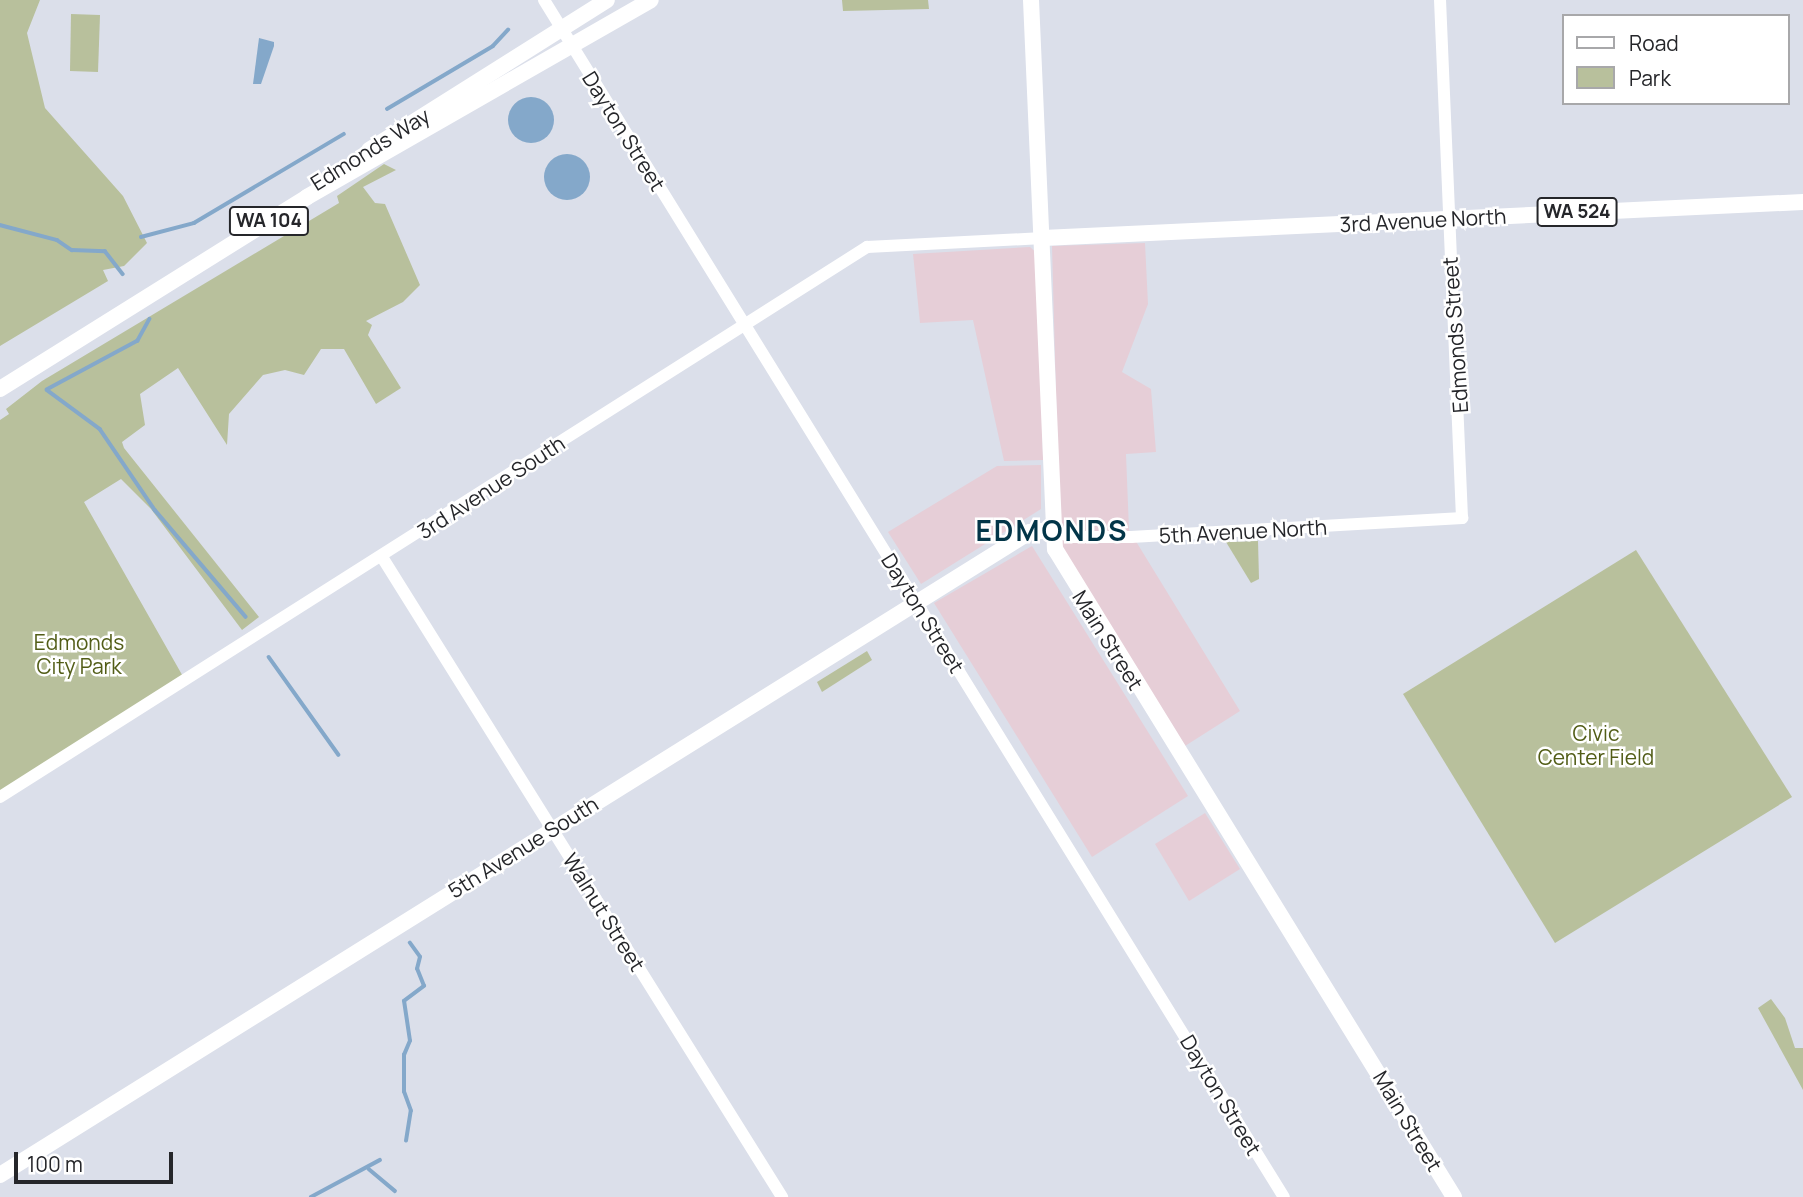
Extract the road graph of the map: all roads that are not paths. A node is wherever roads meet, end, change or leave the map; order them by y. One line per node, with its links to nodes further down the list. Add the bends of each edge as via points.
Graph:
1 (544, 0): 6 (street, Dayton Street)
2 (607, 0): 6 (main road, WA 104)
3 (651, 0): 7 (main road, WA 104)
4 (1031, 0): 11 (main road, Main Street)
5 (1440, 0): 10 (street, Edmonds Street)
6 (561, 28): 7 (street, Dayton Street); 13 (main road, Edmonds Way / WA 104)
7 (571, 45): 8 (main road, WA 104); 12 (street, Dayton Street)
8 (542, 61): 14 (main road, WA 104, via 307,198); 15 (main road, WA 104, via 519,81)
9 (1803, 202): 10 (main road, 3rd Avenue North / WA 524)
10 (1448, 218): 11 (main road, 3rd Avenue North / WA 524); 16 (street, Edmonds Street, via 1465,505 1462,518)
11 (1043, 238): 12 (street, 3rd Avenue South, via 867,247); 17 (main road, Main Street, via 1056,509)
12 (742, 324): 18 (street, 3rd Avenue South); 19 (street, Dayton Street)
13 (0, 379)
14 (0, 389)
15 (0, 397)
16 (1436, 523): 17 (street, 5th Avenue North, via 1131,537 1072,537)
17 (1051, 530): 19 (main road, 5th Avenue South, via 1030,532); 25 (main road, Main Street, via 1068,575)
18 (382, 557): 20 (street, 3rd Avenue South); 21 (street, Walnut Street)
19 (916, 603): 21 (main road, 5th Avenue South); 24 (street, Dayton Street)
20 (0, 797)
21 (552, 829): 22 (main road, 5th Avenue South); 23 (street, Walnut Street)
22 (0, 1175)
23 (782, 1197)
24 (1284, 1197)
25 (1454, 1197)

